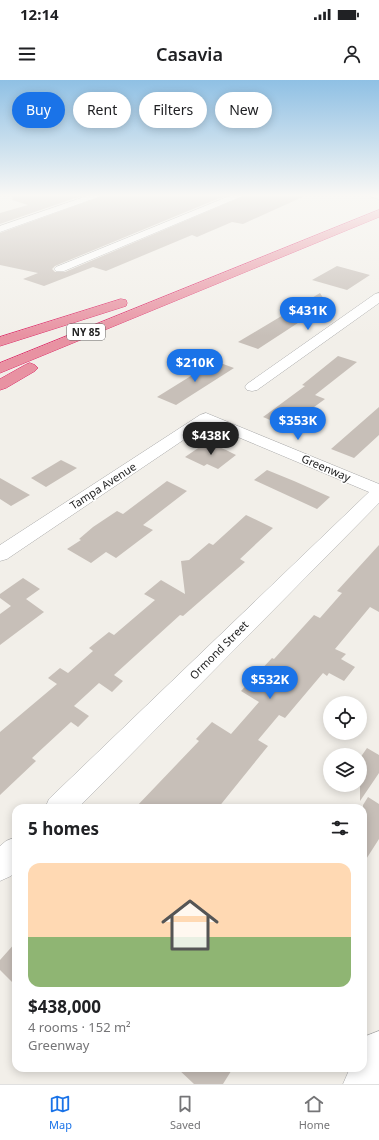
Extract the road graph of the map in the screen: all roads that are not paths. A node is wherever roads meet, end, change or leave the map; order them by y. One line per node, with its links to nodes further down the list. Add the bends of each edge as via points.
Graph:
1 (127, 242): 5 (street)
2 (280, 242): 4 (highway)
3 (308, 242): 6 (highway, NY 85)
4 (262, 249)
5 (60, 269)
6 (172, 297): 10 (highway, NY 85); 11 (highway, via 60,351)
7 (379, 297): 12 (street)
8 (0, 342): 9 (highway, NY 85, via 138,298)
9 (0, 352)
10 (0, 368)
11 (0, 385)
12 (252, 387)
13 (206, 418): 14 (street, Greenway); 15 (street, Tampa Avenue)
14 (379, 492): 16 (street, Ormond Street)
15 (0, 554)
16 (63, 804)
17 (12, 855): 18 (street)
18 (0, 866)
19 (379, 1049): 20 (street)
20 (361, 1084)

